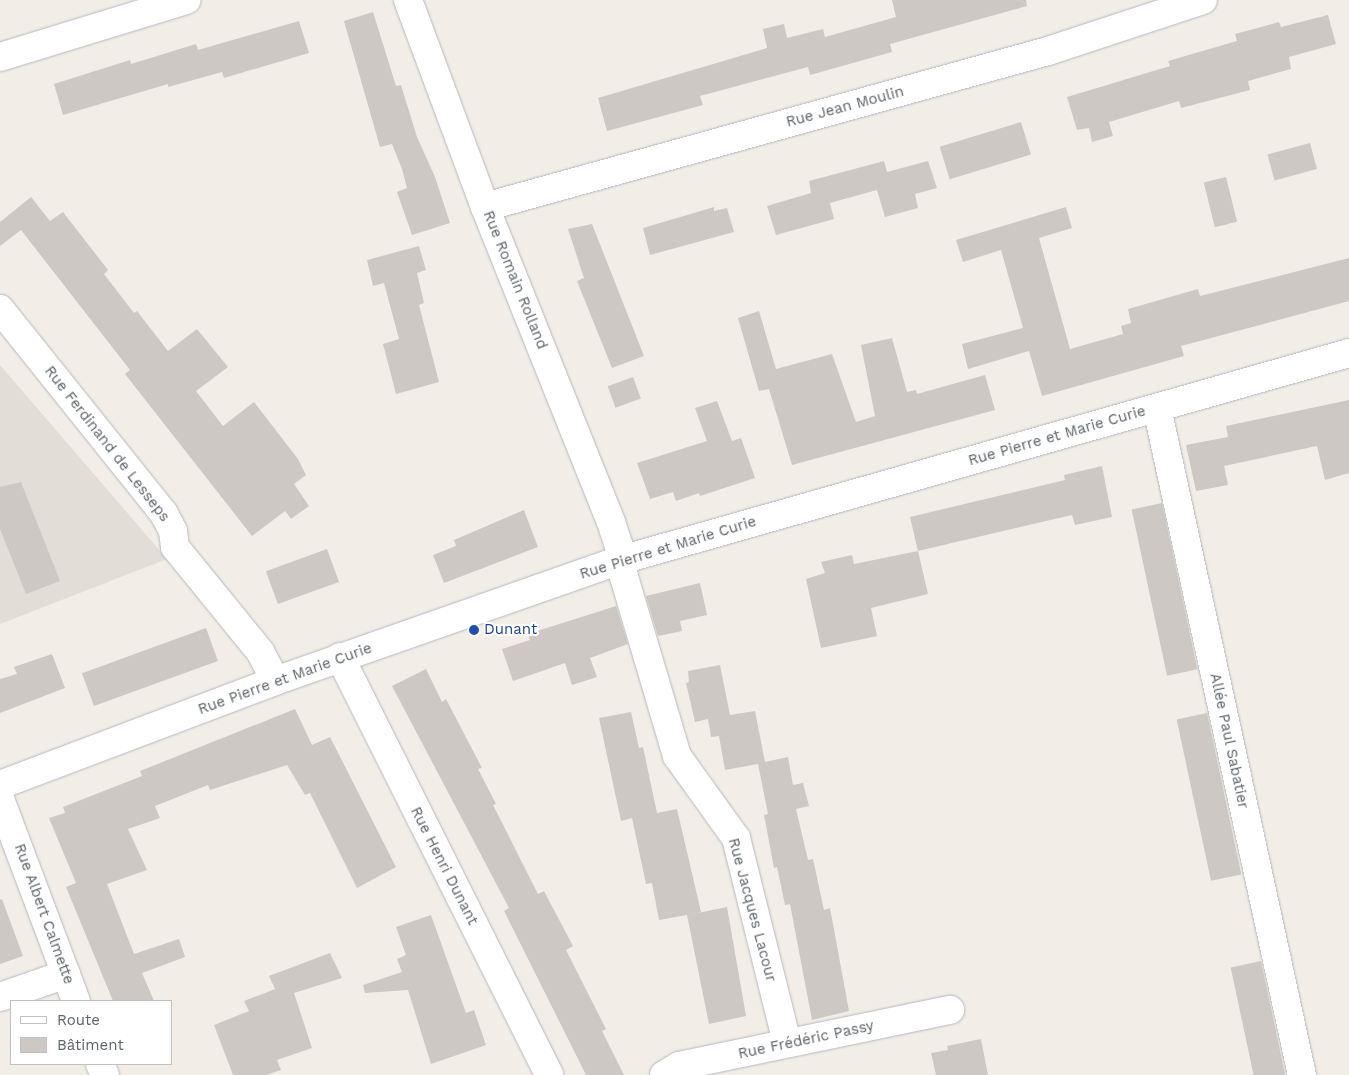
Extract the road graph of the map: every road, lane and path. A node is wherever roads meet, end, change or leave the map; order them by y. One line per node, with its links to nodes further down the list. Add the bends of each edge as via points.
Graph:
1 (186, 0): 4 (street)
2 (408, 0): 5 (street, Rue Romain Rolland)
3 (1203, 0): 5 (street, Rue Jean Moulin, via 1048,51)
4 (0, 57)
5 (485, 207): 9 (street, Rue Romain Rolland, via 611,522)
6 (0, 309): 11 (street, Rue Ferdinand de Lesseps, via 164,514 173,531 175,547 261,652)
7 (1349, 353): 8 (street, Rue Pierre et Marie Curie)
8 (1157, 408): 9 (street, Rue Pierre et Marie Curie); 21 (street, Allée Paul Sabatier)
9 (621, 560): 10 (street, Rue Pierre et Marie Curie); 18 (street, Rue Jacques Lacour, via 677,756 736,838)
10 (340, 657): 11 (street, Rue Pierre et Marie Curie); 19 (street, Rue Henri Dunant)
11 (275, 681): 12 (street, Rue Pierre et Marie Curie)
12 (0, 785)
13 (0, 799): 14 (street, Rue Albert Calmette)
14 (66, 974): 15 (street); 16 (street, Rue Albert Calmette)
15 (0, 997)
16 (76, 1000)
17 (950, 1010): 18 (street, Rue Frédéric Passy)
18 (787, 1043): 20 (street, Rue Frédéric Passy, via 679,1066)
19 (549, 1075)
20 (664, 1075)
21 (1302, 1075)

